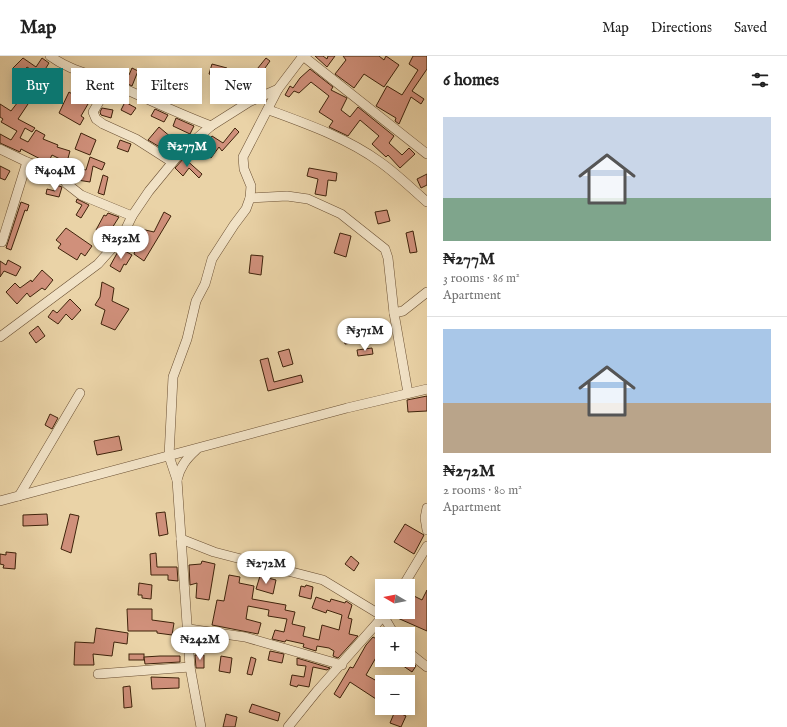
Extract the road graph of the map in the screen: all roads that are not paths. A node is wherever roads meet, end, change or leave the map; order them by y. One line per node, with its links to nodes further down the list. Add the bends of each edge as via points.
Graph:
1 (50, 56): 3 (street)
2 (303, 56): 4 (street); 13 (street)
3 (71, 69)
4 (278, 89): 6 (street); 10 (street)
5 (129, 92): 11 (street)
6 (266, 94)
7 (98, 104): 15 (street, via 93,112 96,119 136,139)
8 (246, 104): 11 (street)
9 (259, 104): 10 (street)
10 (267, 113): 16 (street, via 243,157 244,169 251,186); 17 (street, via 308,125 358,148 381,162)
11 (211, 126): 15 (street)
12 (0, 149): 14 (street)
13 (427, 154)
14 (27, 162): 18 (street, via 59,173 80,195); 19 (street)
15 (172, 162): 18 (street)
16 (250, 198): 21 (street, via 287,196 308,199 341,214 385,249); 27 (street, via 246,209 214,255 206,284 196,301 187,340 172,383)
17 (427, 202)
18 (132, 216): 22 (street, via 122,237 98,264)
19 (2, 242)
20 (427, 292): 21 (street, via 403,311)
21 (394, 313): 25 (street)
22 (0, 337)
23 (427, 389): 25 (street)
24 (80, 393): 29 (street)
25 (408, 393): 26 (street)
26 (198, 448): 27 (street); 28 (street, via 185,461)
27 (169, 456): 28 (street); 29 (street)
28 (177, 480): 34 (street)
29 (15, 498): 30 (street); 32 (street)
30 (0, 501)
31 (427, 508): 33 (street)
32 (0, 509)
33 (427, 530)
34 (181, 539): 37 (street, via 214,552 324,580); 39 (street)
35 (427, 546): 36 (street)
36 (407, 579)
37 (375, 609)
38 (382, 619): 41 (street)
39 (189, 629): 41 (street, via 245,636); 42 (street)
40 (415, 658): 43 (street)
41 (342, 665): 45 (street, via 316,691)
42 (190, 667): 44 (street); 46 (street)
43 (427, 667)
44 (98, 674)
45 (292, 726)
46 (201, 727)

